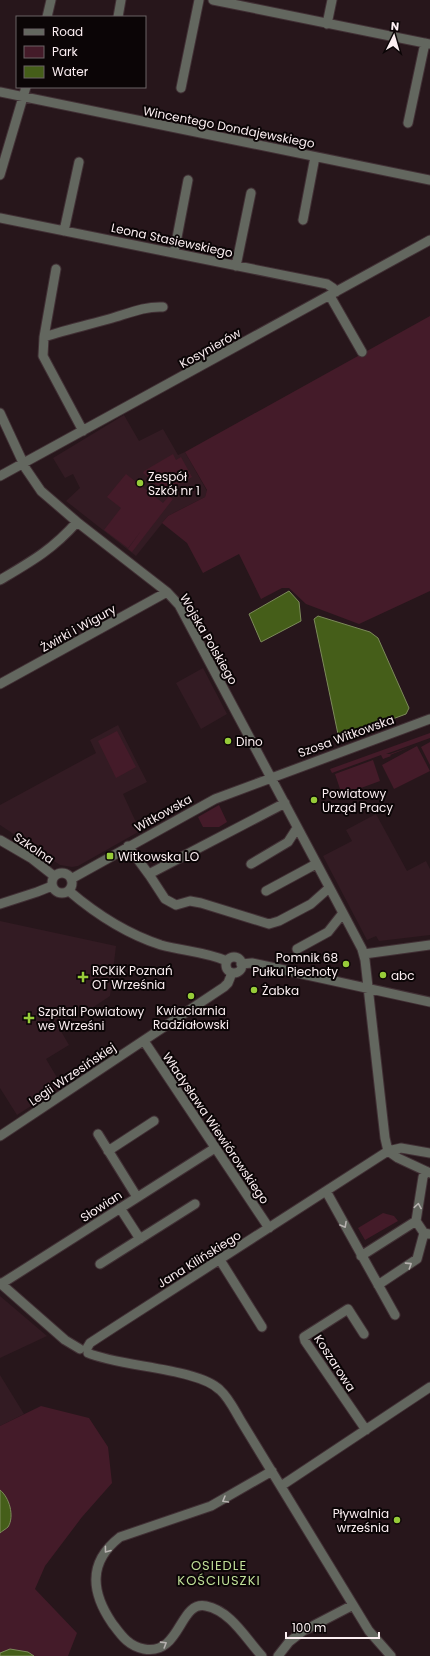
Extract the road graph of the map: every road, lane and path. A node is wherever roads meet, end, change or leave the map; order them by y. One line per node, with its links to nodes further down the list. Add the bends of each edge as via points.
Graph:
1 (52, 0): 6 (street)
2 (121, 0): 7 (street)
3 (199, 0): 11 (street)
4 (213, 0): 8 (street)
5 (332, 0): 8 (street)
6 (47, 16)
7 (118, 16)
8 (327, 24): 9 (street)
9 (428, 43): 14 (street)
10 (26, 88): 13 (street)
11 (181, 88)
12 (0, 92): 13 (street, Wincentego Dondajewskiego)
13 (23, 98): 15 (street, Wincentego Dondajewskiego); 17 (street)
14 (408, 123)
15 (316, 157): 19 (street, Wincentego Dondajewskiego); 22 (street)
16 (79, 162): 23 (street)
17 (0, 175)
18 (188, 180): 25 (street)
19 (430, 180)
20 (251, 193): 26 (street)
21 (0, 218): 23 (street, Leona Stasiewskiego)
22 (303, 220)
23 (64, 231): 25 (street, Leona Stasiewskiego)
24 (430, 240): 28 (street, Kosynierów)
25 (174, 253): 26 (street, Leona Stasiewskiego)
26 (236, 266): 28 (street, Leona Stasiewskiego, via 327,284)
27 (56, 269): 30 (street)
28 (333, 294): 31 (street); 33 (street, Kosynierów)
29 (163, 306): 30 (street, via 151,306)
30 (44, 337): 33 (street, via 44,361)
31 (362, 352)
32 (0, 413): 34 (street, Wojska Polskiego)
33 (83, 431): 34 (street, Kosynierów)
34 (24, 464): 35 (street, Kosynierów); 36 (street, Wojska Polskiego, via 42,491)
35 (0, 476)
36 (78, 522): 37 (street, via 62,540 40,557); 38 (street, Wojska Polskiego)
37 (0, 580)
38 (167, 592): 39 (street, Żwirki i Wigury); 41 (street, Wojska Polskiego, via 179,605)
39 (0, 684)
40 (430, 719): 41 (street, Szosa Witkowska)
41 (271, 777): 42 (street, Wojska Polskiego); 45 (street, Witkowska, via 215,798)
42 (285, 803): 43 (street, Wojska Polskiego); 48 (street)
43 (297, 828): 46 (street, via 288,842); 47 (street, Wojska Polskiego)
44 (0, 840): 49 (street, Szkolna)
45 (128, 846): 48 (street); 50 (street, Witkowska)
46 (251, 864)
47 (316, 864): 52 (street, Wojska Polskiego); 54 (street)
48 (149, 874): 52 (street, via 170,904 190,901 201,903 269,924 311,904)
49 (54, 876): 50 (street, via 63,873); 51 (street)
50 (71, 879): 53 (street)
51 (52, 886): 53 (street, via 59,893); 55 (street)
52 (329, 888): 56 (street, Wojska Polskiego)
53 (68, 890): 60 (street, via 118,926 147,940)
54 (266, 891)
55 (0, 904)
56 (343, 913): 58 (street, via 328,932); 59 (street, Wojska Polskiego)
57 (430, 945): 59 (street)
58 (297, 949)
59 (364, 954): 63 (street, Wojska Polskiego)
60 (227, 961): 61 (street, via 235,958); 62 (street, via 226,968)
61 (241, 964): 62 (street, via 239,971); 63 (street, via 252,963)
62 (232, 973): 65 (street, Legii Wrzesińskiej, via 228,984)
63 (369, 988): 64 (street); 71 (street, Wojska Polskiego)
64 (430, 1002)
65 (144, 1041): 68 (street, Legii Wrzesińskiej); 69 (street, Władysława Wiewiórowskiego)
66 (154, 1121): 70 (street)
67 (98, 1134): 70 (street)
68 (0, 1136)
69 (215, 1148): 75 (street, Słowian); 79 (street, Władysława Wiewiórowskiego)
70 (108, 1150): 75 (street)
71 (388, 1151): 72 (street, via 401,1148); 73 (street); 74 (street, Jana Kilińskiego)
72 (430, 1153)
73 (428, 1172): 78 (street, one-way to 73, via 423,1177)
74 (326, 1191): 79 (street, Jana Kilińskiego); 82 (street, one-way to 82)
75 (137, 1197): 77 (street, Słowian)
76 (194, 1204): 81 (street)
77 (120, 1208): 81 (street); 85 (street, Słowian)
78 (416, 1221): 80 (street); 82 (street)
79 (269, 1228): 83 (street, Jana Kilińskiego)
80 (427, 1234): 86 (street, one-way to 80, via 418,1259)
81 (140, 1239): 84 (street)
82 (361, 1256): 86 (street)
83 (220, 1260): 88 (street); 90 (street, Jana Kilińskiego, via 112,1328 90,1343)
84 (100, 1264)
85 (0, 1284): 90 (street, via 65,1340)
86 (378, 1285): 87 (street)
87 (395, 1315)
88 (262, 1328)
89 (364, 1334): 92 (street, Koszarowa, via 348,1309 304,1337)
90 (85, 1350): 93 (street, via 125,1363 190,1376 216,1387 223,1393)
91 (430, 1387): 92 (street)
92 (366, 1430): 94 (street)
93 (272, 1472): 94 (street); 97 (street, one-way to 97, via 211,1506 120,1537 109,1546 100,1560 96,1580 105,1613 122,1637 137,1647 154,1649 165,1645 175,1635 190,1611 204,1605 228,1618)
94 (281, 1486): 95 (street)
95 (353, 1605): 96 (street); 98 (street, via 303,1631 289,1642)
96 (385, 1654)
97 (262, 1656)
98 (278, 1656)

